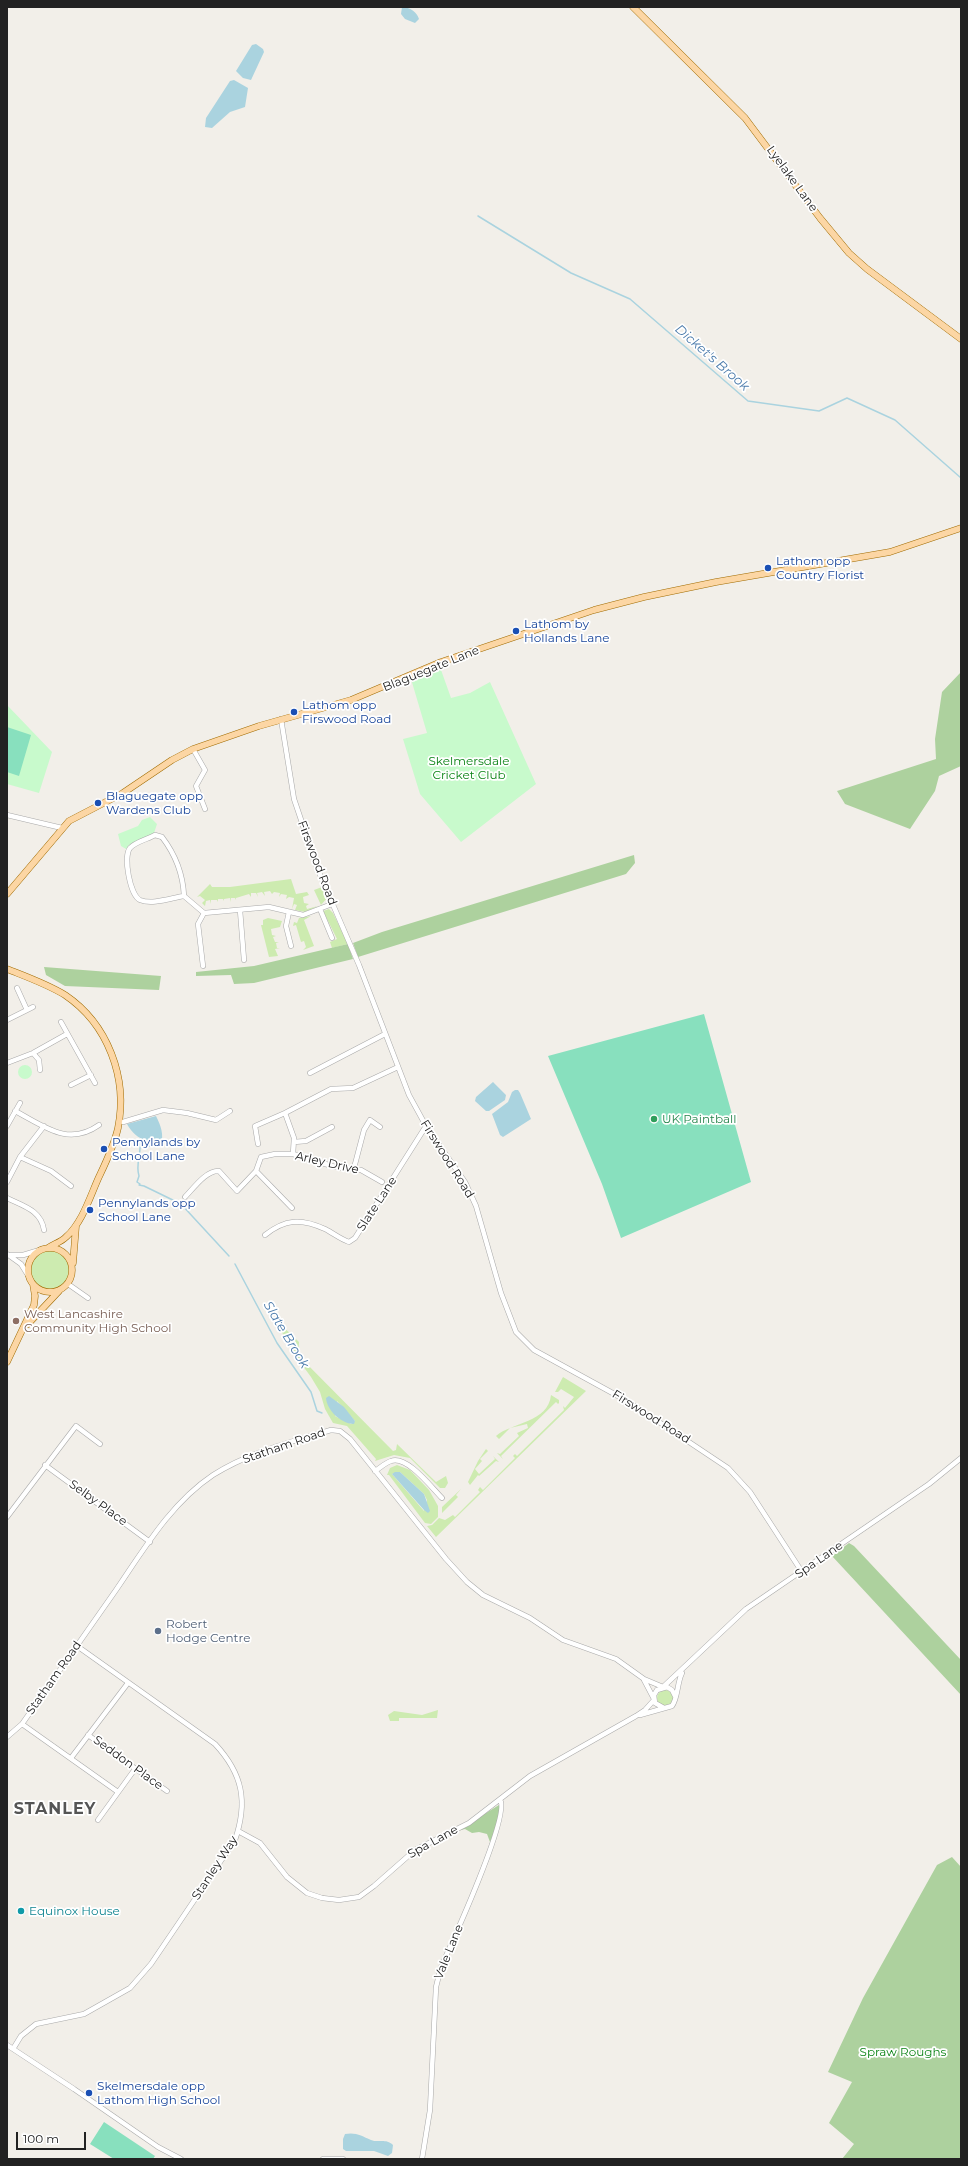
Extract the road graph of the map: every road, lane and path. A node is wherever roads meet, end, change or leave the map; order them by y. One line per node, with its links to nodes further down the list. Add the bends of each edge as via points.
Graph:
1 (633, 7): 2 (main road, Lyelake Lane, via 748,122 849,253)
2 (961, 339)
3 (961, 528): 4 (main road, Blaguegate Lane, via 890,552 695,587 594,610 441,662 351,700)
4 (280, 719): 5 (main road, Blaguegate Lane); 11 (street, Firswood Road, via 294,799 308,844)
5 (193, 749): 6 (street, via 205,770 196,786); 8 (main road, Blaguegate Lane)
6 (205, 809)
7 (7, 814): 8 (street)
8 (62, 828): 9 (main road, Blaguegate Lane)
9 (7, 894)
10 (184, 896): 10 (street, via 149,902 135,896 131,890 127,857 132,846 155,835 162,837 172,850 178,866); 15 (street)
11 (332, 904): 12 (street); 27 (street, Firswood Road)
12 (320, 909): 14 (street, via 303,915); 16 (street)
13 (240, 910): 14 (street, via 269,907); 15 (street); 18 (street)
14 (289, 912): 17 (street, via 286,928)
15 (204, 913): 19 (street, via 198,924)
16 (332, 938)
17 (291, 946)
18 (244, 960)
19 (203, 966)
20 (7, 969): 59 (main road, via 54,989 84,1011 103,1035 117,1068 121,1098 116,1134 108,1159)
21 (17, 988): 23 (street)
22 (33, 1007): 23 (street)
23 (27, 1010): 24 (street)
24 (7, 1020)
25 (61, 1022): 26 (street)
26 (67, 1034): 28 (street); 33 (street)
27 (385, 1034): 30 (street, Firswood Road); 32 (street)
28 (33, 1053): 29 (street); 31 (street, via 39,1060)
29 (7, 1063)
30 (398, 1067): 39 (street, via 353,1088 331,1089); 44 (street, Firswood Road, via 409,1095)
31 (40, 1070)
32 (310, 1073)
33 (91, 1075): 34 (street); 35 (street)
34 (95, 1083)
35 (71, 1085)
36 (20, 1103): 37 (street)
37 (15, 1111): 42 (street); 43 (street)
38 (230, 1111): 40 (street, via 216,1120 163,1110)
39 (285, 1113): 47 (street); 48 (street, via 255,1126)
40 (123, 1122)
41 (99, 1125): 43 (street, via 85,1134 69,1136)
42 (7, 1126)
43 (44, 1126): 50 (street)
44 (426, 1126): 61 (street, Slate Lane, via 355,1238 349,1242 344,1241 324,1229 295,1221 277,1225); 78 (street, Firswood Road, via 464,1182 476,1206 501,1293 516,1332 522,1340 534,1350 629,1402 728,1468 750,1492)
45 (332, 1127): 47 (street, via 306,1141)
46 (380, 1127): 51 (street, via 370,1120 364,1130)
47 (294, 1142): 49 (street)
48 (258, 1144)
49 (293, 1154): 51 (street, Arley Drive, via 335,1167); 52 (street, Arley Drive, via 261,1156)
50 (20, 1157): 53 (street); 55 (street, via 50,1171)
51 (354, 1168): 54 (street, Arley Drive)
52 (256, 1172): 56 (street, via 237,1191 219,1171 215,1171); 58 (street)
53 (8, 1180)
54 (382, 1182)
55 (72, 1186)
56 (185, 1197)
57 (7, 1198): 60 (street, via 38,1215 43,1222)
58 (292, 1208)
59 (76, 1225): 62 (main road, via 64,1239); 64 (main road)
60 (44, 1230)
61 (265, 1234)
62 (46, 1248): 63 (street, via 18,1256); 64 (main road, via 61,1250 67,1255); 65 (main road, via 31,1258 29,1265)
63 (8, 1254): 65 (street, via 21,1264)
64 (72, 1266): 66 (main road)
65 (32, 1282): 67 (main road, via 42,1291); 69 (main road, via 35,1300)
66 (68, 1284): 67 (main road); 68 (street)
67 (61, 1290): 69 (main road)
68 (88, 1298)
69 (22, 1331): 70 (main road)
70 (7, 1362)
71 (100, 1444): 73 (street, via 76,1426)
72 (961, 1458): 78 (street, Spa Lane, via 935,1480)
73 (45, 1465): 76 (street); 77 (street, Selby Place)
74 (375, 1471): 75 (street, via 392,1460 401,1460 411,1466); 77 (street, Statham Road, via 350,1439 340,1431 331,1430 295,1441 246,1458 212,1475 182,1501); 81 (street, Statham Road, via 446,1559 483,1595 530,1618 563,1640 616,1659)
75 (442, 1498)
76 (7, 1517)
77 (150, 1542): 79 (street, Statham Road)
78 (802, 1572): 80 (street, Spa Lane, via 735,1618)
79 (77, 1646): 82 (street, Stanley Way); 88 (street, Statham Road)
80 (683, 1670): 83 (street, Spa Lane); 84 (street, Spa Lane)
81 (644, 1679): 83 (street, Statham Road); 85 (street, Statham Road)
82 (128, 1683): 89 (street, Seddon Place); 97 (street, Stanley Way, via 215,1744 229,1758 242,1792 243,1808)
83 (663, 1687): 84 (street, via 672,1690); 85 (street, via 657,1690)
84 (675, 1696): 86 (street, via 672,1706)
85 (654, 1699): 86 (street, via 659,1707); 87 (street, Spa Lane)
86 (665, 1708): 87 (street, Spa Lane)
87 (636, 1716): 95 (street, Spa Lane, via 541,1770)
88 (22, 1724): 90 (street, Statham Road); 91 (street)
89 (88, 1735): 91 (street, Seddon Place); 92 (street, Seddon Place)
90 (7, 1736)
91 (71, 1758): 94 (street)
92 (135, 1769): 93 (street, Seddon Place); 94 (street)
93 (167, 1791)
94 (118, 1792): 96 (street)
95 (500, 1800): 97 (street, Spa Lane, via 469,1822 415,1850 369,1890 359,1897 347,1900 322,1898 302,1891 260,1843); 103 (street, Vale Lane, via 503,1804 502,1812 489,1851 441,1967 436,1987 432,2085 428,2130)
96 (98, 1820)
97 (238, 1831): 99 (street, Stanley Way, via 235,1840 151,1964 122,1994 84,2014 36,2024 21,2036)
98 (7, 2045): 99 (street)
99 (13, 2049): 100 (street, via 158,2147)
100 (181, 2159)
101 (323, 2159): 102 (street)
102 (343, 2159)
103 (422, 2159)

